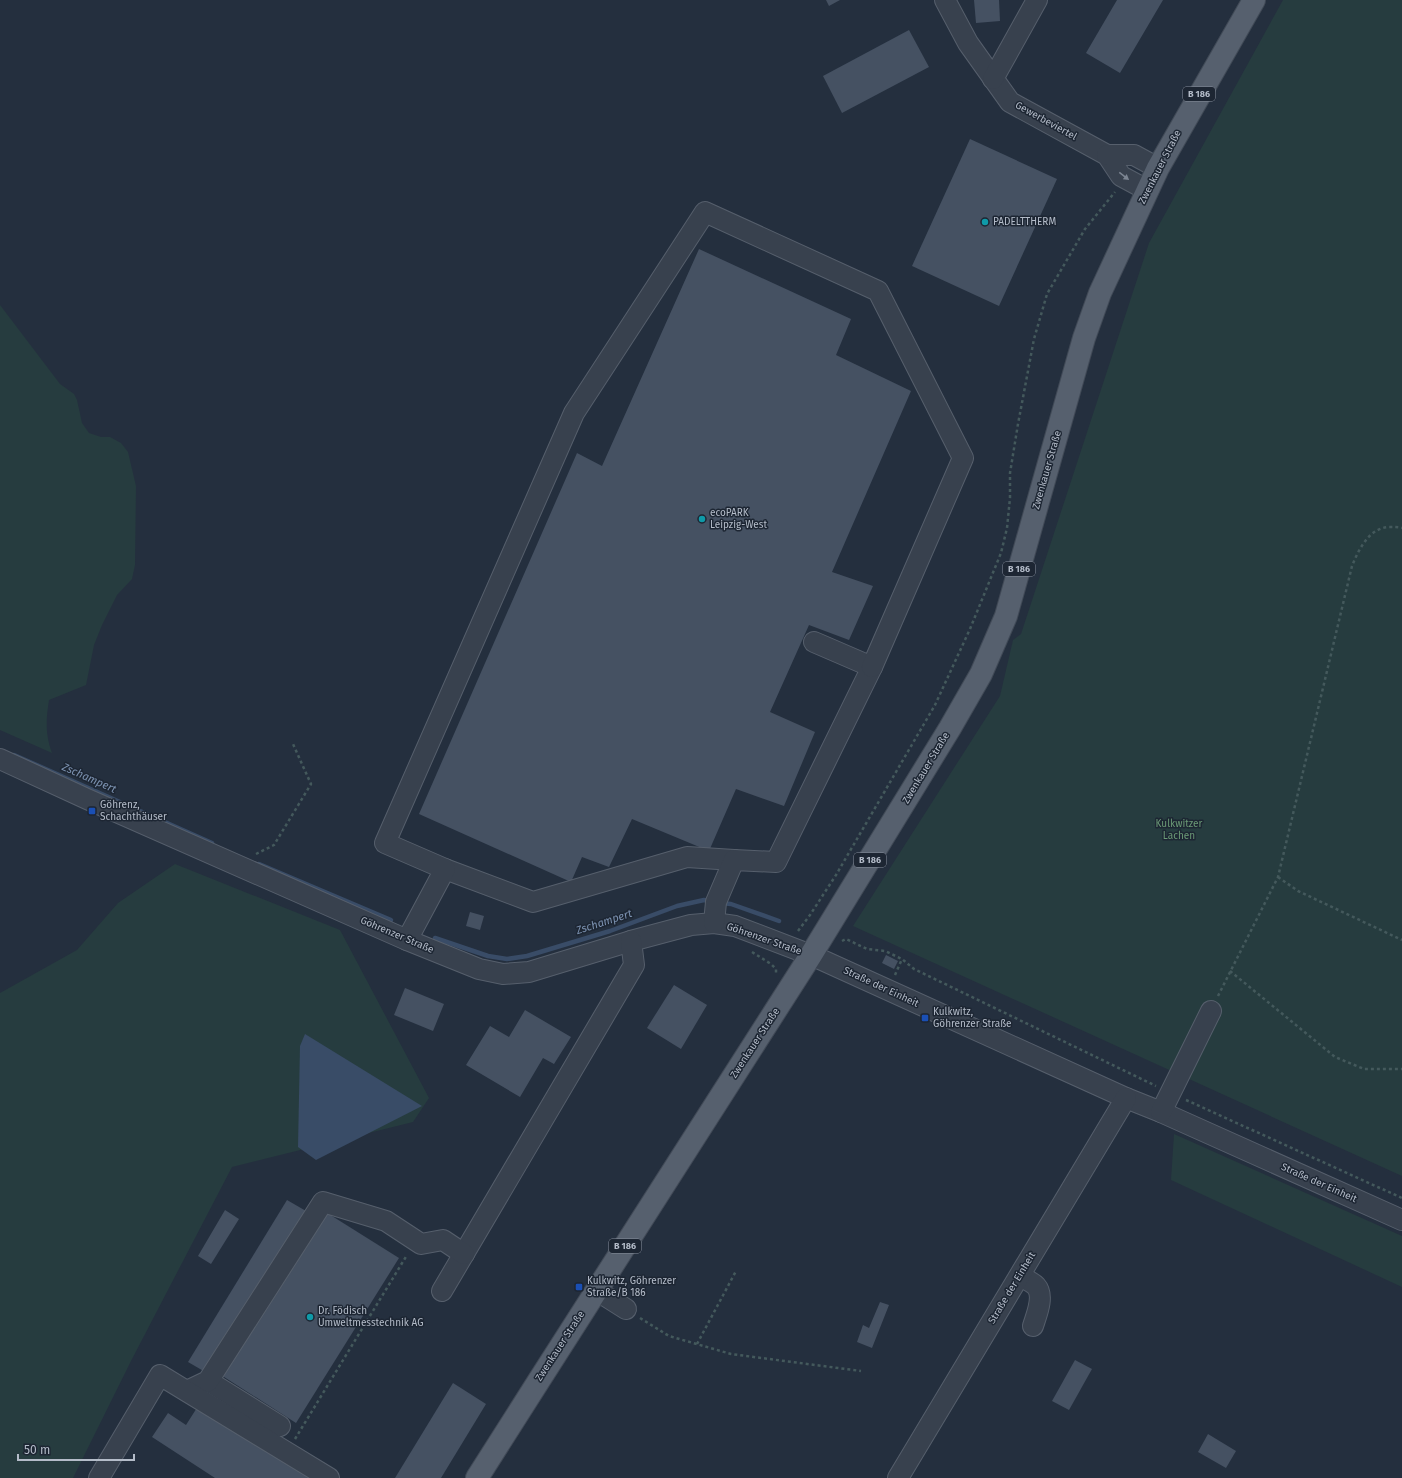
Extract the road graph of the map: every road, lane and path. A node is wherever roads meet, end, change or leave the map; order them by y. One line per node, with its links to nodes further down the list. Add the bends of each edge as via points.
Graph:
1 (946, 0): 4 (street, Gewerbeviertel, via 968,43)
2 (1037, 0): 4 (street)
3 (1254, 0): 6 (main road, Zwenkauer Straße / B 186)
4 (993, 79): 5 (street, Gewerbeviertel, via 1010,102)
5 (1106, 154): 6 (street, Gewerbeviertel, via 1134,155); 7 (street, Gewerbeviertel, one-way to 7)
6 (1158, 168): 8 (main road, Zwenkauer Straße / B 186)
7 (1125, 178): 8 (street, Gewerbeviertel); 23 (path, via 1085,228 1047,294 1034,339 1018,424 1010,473 1007,528 1001,553 970,629 935,705 836,875)
8 (1147, 190): 24 (main road, Zwenkauer Straße / B 186, via 1100,293 1084,338 1006,616 981,674)
9 (1402, 528): 17 (path, via 1384,528 1371,534 1360,547 1352,566)
10 (814, 642): 11 (street)
11 (872, 667): 14 (street, via 776,862); 16 (street, via 963,458 878,291 705,212 574,413 384,843)
12 (293, 744): 15 (path, via 311,784 274,845 253,856)
13 (0, 759): 15 (street, Göhrenzer Straße)
14 (734, 860): 16 (street, via 687,857 533,902); 18 (street, via 716,902)
15 (243, 867): 20 (street, Göhrenzer Straße)
16 (445, 870): 20 (street)
17 (1278, 877): 21 (path, via 1298,891); 27 (path)
18 (714, 923): 22 (street, Göhrenzer Straße, via 691,925); 23 (street, Göhrenzer Straße, via 735,926)
19 (846, 939): 25 (path, via 867,949 885,951)
20 (407, 940): 22 (street, Göhrenzer Straße, via 480,970 503,974 529,972)
21 (1402, 940)
22 (631, 941): 37 (street, via 634,965)
23 (786, 946): 24 (street, Göhrenzer Straße); 26 (path)
24 (811, 955): 32 (street, Straße der Einheit); 40 (main road, Zwenkauer Straße / B 186)
25 (902, 959): 28 (path, via 895,975); 31 (path, via 914,969)
26 (771, 964)
27 (1230, 971): 29 (path); 30 (path, via 1335,1057 1364,1069)
28 (898, 980)
29 (1211, 1011): 31 (street)
30 (1402, 1069)
31 (1171, 1093): 33 (street); 34 (path)
32 (1126, 1098): 33 (street, Straße der Einheit); 39 (street, Straße der Einheit)
33 (1161, 1112): 35 (street, Straße der Einheit)
34 (1402, 1198)
35 (1402, 1220)
36 (415, 1241): 37 (street, via 421,1244 443,1240); 46 (street, via 386,1221 323,1202); 49 (path)
37 (464, 1254): 41 (street)
38 (736, 1271): 44 (path)
39 (1020, 1276): 43 (street, via 1036,1286 1040,1296); 53 (street, Straße der Einheit)
40 (596, 1290): 42 (street); 52 (main road, Zwenkauer Straße / B 186)
41 (442, 1291)
42 (626, 1309): 44 (path, via 669,1336)
43 (1033, 1326)
44 (697, 1344): 45 (path, via 731,1354)
45 (861, 1372)
46 (208, 1381): 47 (street); 48 (street)
47 (187, 1391): 49 (street); 50 (street, via 160,1374)
48 (280, 1426)
49 (287, 1452): 51 (street)
50 (99, 1478)
51 (329, 1478)
52 (478, 1478)
53 (898, 1478)

